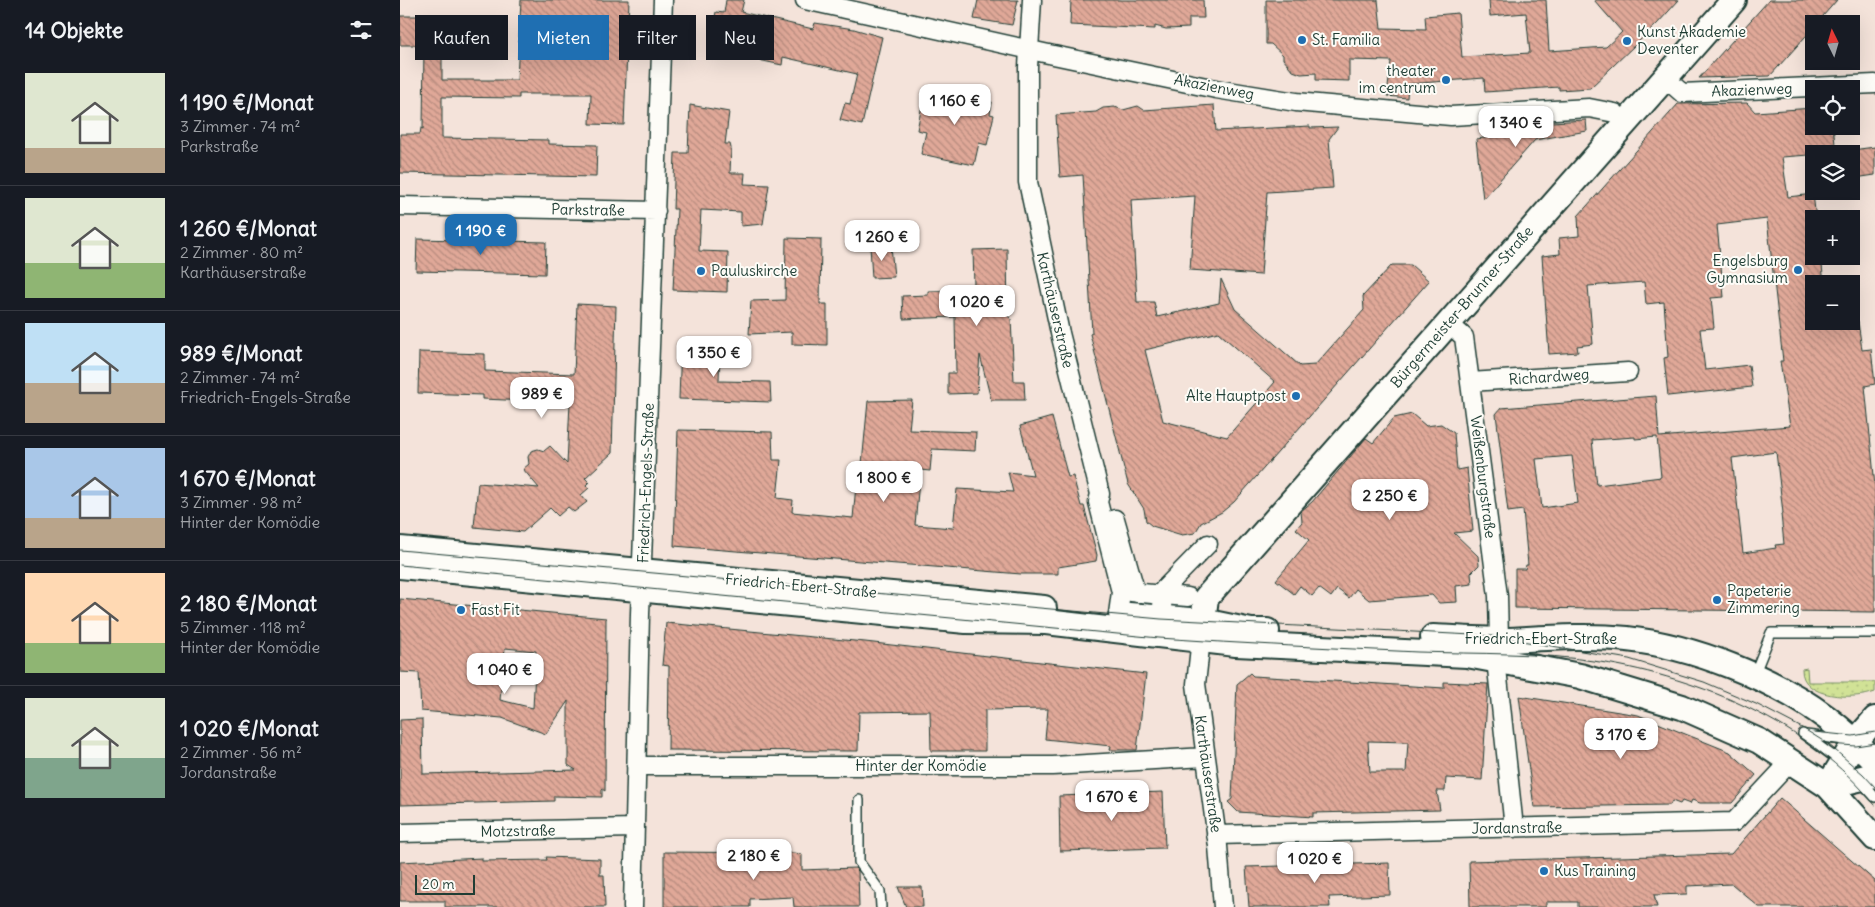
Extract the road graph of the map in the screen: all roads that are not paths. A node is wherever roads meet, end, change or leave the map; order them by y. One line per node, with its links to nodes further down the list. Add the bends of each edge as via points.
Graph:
1 (663, 0): 10 (street, Friedrich-Engels-Straße)
2 (805, 0): 5 (street, Akazienweg)
3 (1032, 0): 5 (street, Karthäuserstraße)
4 (1734, 0): 6 (main road, Bürgermeister-Brunner-Straße)
5 (1030, 50): 8 (street, Akazienweg, via 1216,89 1296,102 1451,116 1589,108 1615,113); 21 (street, Karthäuserstraße, via 1028,182 1060,333 1100,494 1098,502 1120,592)
6 (1664, 78): 7 (street, Akazienweg, via 1682,93); 8 (main road, Bürgermeister-Brunner-Straße)
7 (1875, 84)
8 (1625, 122): 11 (main road, Bürgermeister-Brunner-Straße)
9 (400, 206): 10 (street, Parkstraße)
10 (656, 212): 18 (street, Friedrich-Engels-Straße)
11 (1448, 323): 13 (street, Weißenburgstraße, via 1464,337); 22 (main road, Bürgermeister-Brunner-Straße, via 1206,598)
12 (1628, 372): 13 (street, Richardweg)
13 (1470, 382): 24 (street, Weißenburgstraße, via 1498,596)
14 (1115, 519): 20 (street, via 1133,593)
15 (1208, 544): 20 (street, via 1164,589)
16 (400, 549): 18 (main road, Friedrich-Ebert-Straße)
17 (400, 566): 18 (main road, Friedrich-Ebert-Straße)
18 (642, 580): 21 (main road, Friedrich-Ebert-Straße); 22 (main road, Friedrich-Ebert-Straße, via 966,620 1046,622 1141,632); 31 (street, Friedrich-Engels-Straße)
19 (1188, 597): 20 (street)
20 (1162, 601)
21 (1118, 614): 22 (main road, Friedrich-Ebert-Straße)
22 (1202, 631): 24 (main road, Friedrich-Ebert-Straße, via 1251,631); 24 (main road, Friedrich-Ebert-Straße, via 1437,653); 28 (street, Karthäuserstraße, via 1196,684)
23 (1875, 633): 25 (lane, via 1771,633)
24 (1498, 649): 25 (main road, Friedrich-Ebert-Straße, via 1600,638 1652,642); 30 (main road, Friedrich-Ebert-Straße, via 1682,707 1759,741); 37 (street, Weißenburgstraße)
25 (1754, 677): 27 (main road, Friedrich-Ebert-Straße)
26 (1875, 719): 27 (main road)
27 (1865, 738): 29 (main road, Friedrich-Ebert-Straße); 32 (main road); 32 (lane, via 1803,734)
28 (1205, 757): 31 (street, Hinter der Komödie, via 1053,766); 39 (street, Karthäuserstraße)
29 (1875, 761)
30 (1791, 762): 33 (main road, Friedrich-Ebert-Straße); 37 (street, Jordanstraße, via 1734,822)
31 (636, 766): 36 (street, Friedrich-Engels-Straße)
32 (1859, 772): 33 (main road); 34 (lane)
33 (1828, 786): 40 (main road, Friedrich-Ebert-Straße)
34 (1875, 797)
35 (859, 800): 42 (lane, via 859,862 880,890)
36 (635, 828): 38 (street, Motzstraße); 41 (street, Friedrich-Engels-Straße)
37 (1514, 828): 39 (street, Jordanstraße)
38 (400, 833)
39 (1216, 835): 43 (street, Karthäuserstraße)
40 (1875, 838)
41 (633, 907)
42 (880, 907)
43 (1223, 907)

